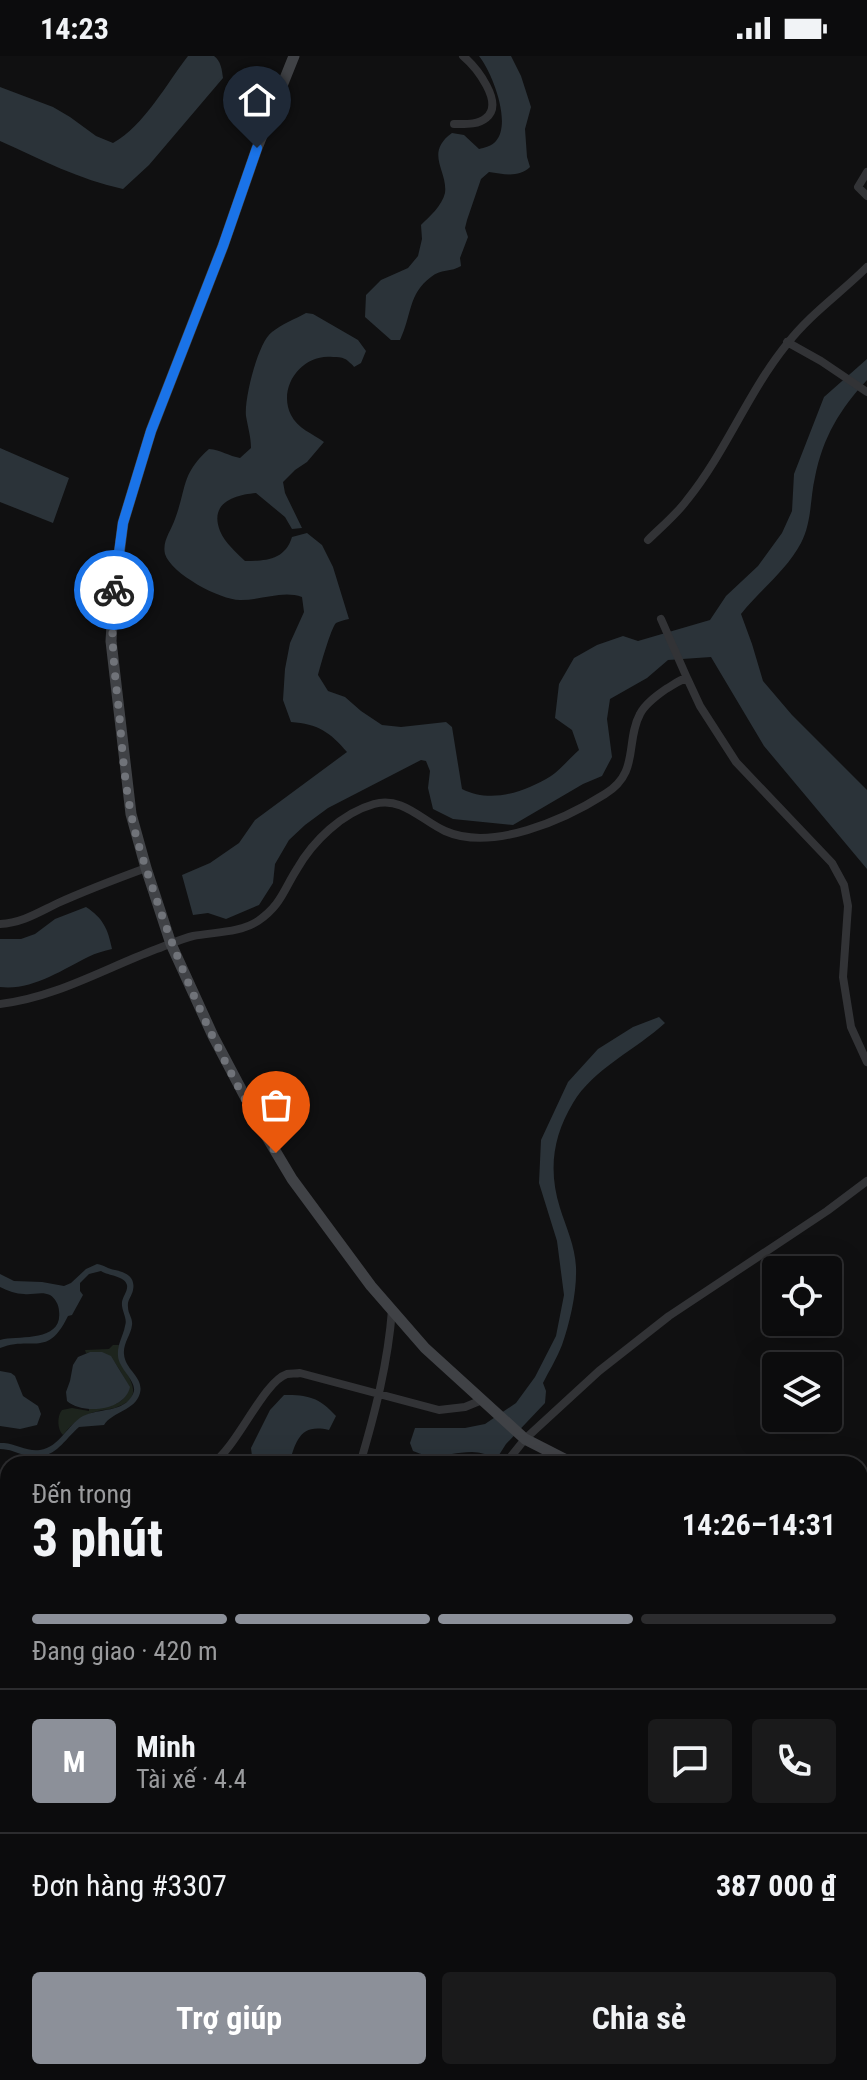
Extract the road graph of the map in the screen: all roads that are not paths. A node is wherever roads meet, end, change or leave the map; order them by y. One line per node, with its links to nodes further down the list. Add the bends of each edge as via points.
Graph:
1 (294, 56): 12 (street, via 151,431 123,523 111,641 131,814)
2 (463, 56): 3 (street, via 483,78 492,110 482,121)
3 (454, 124)
4 (867, 172): 5 (street, via 858,187)
5 (867, 196)
6 (867, 267): 7 (street)
7 (787, 342): 8 (street); 9 (street, via 703,479)
8 (864, 390)
9 (648, 540)
10 (661, 619): 11 (street)
11 (687, 678): 14 (street, via 645,706 635,726 627,768 614,786 560,819 494,837 466,837 401,804 376,803 319,838 281,901 256,923); 16 (street, via 736,762 832,863 844,885 848,906 843,977 851,1027)
12 (146, 868): 13 (street, via 32,917); 14 (street)
13 (0, 924)
14 (171, 944): 15 (street, via 48,994); 18 (street, via 213,1036 292,1179)
15 (0, 1004)
16 (867, 1062)
17 (867, 1181): 21 (street, via 669,1316)
18 (392, 1310): 19 (street); 20 (street)
19 (380, 1394): 20 (street, via 439,1410); 22 (street, via 300,1373 285,1375); 23 (street)
20 (482, 1400): 21 (street)
21 (525, 1439): 24 (street); 25 (street)
22 (219, 1456)
23 (362, 1456)
24 (511, 1456)
25 (558, 1456)

